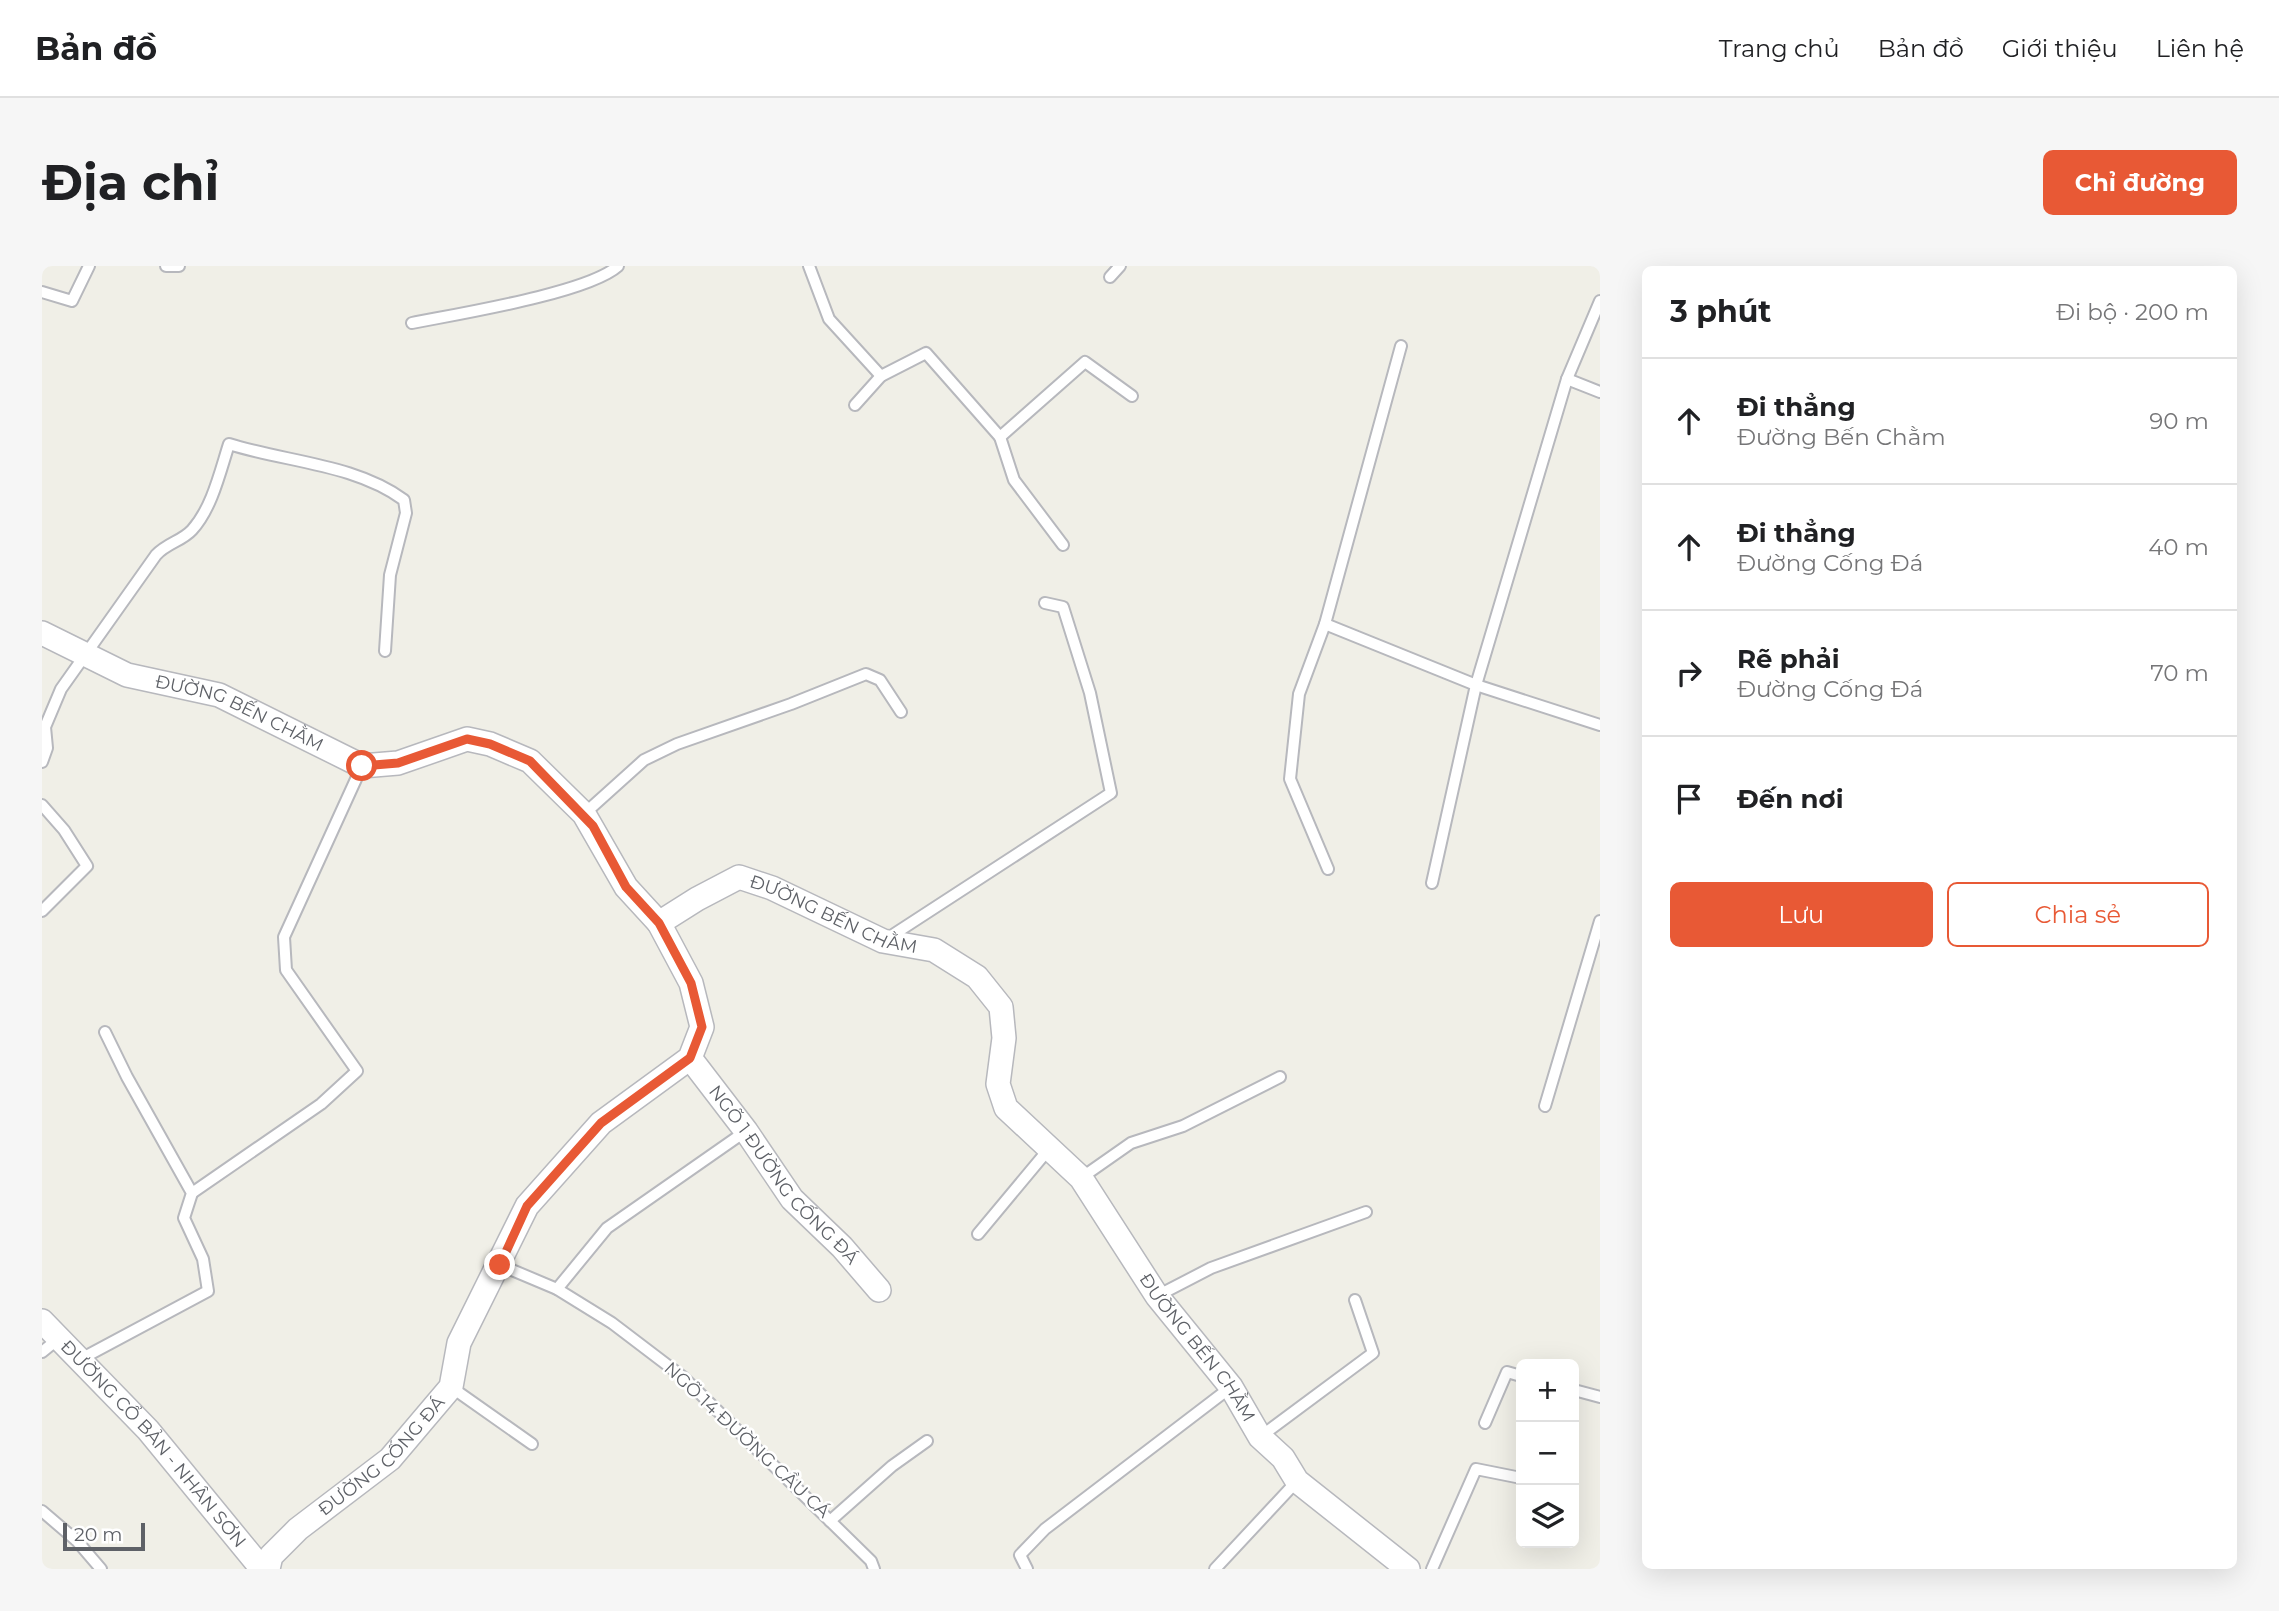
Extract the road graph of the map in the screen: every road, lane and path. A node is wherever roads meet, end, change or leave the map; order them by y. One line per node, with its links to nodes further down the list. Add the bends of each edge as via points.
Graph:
1 (89, 266): 8 (lane, via 72,301)
2 (166, 266): 3 (lane)
3 (178, 266)
4 (618, 266): 10 (lane, via 589,282)
5 (809, 266): 12 (lane, via 829,319)
6 (1120, 266): 7 (lane)
7 (1110, 277)
8 (42, 292)
9 (1600, 301): 13 (lane)
10 (412, 323)
11 (1401, 346): 20 (lane)
12 (881, 376): 16 (lane); 17 (lane, via 926,353)
13 (1567, 379): 14 (lane); 24 (lane)
14 (1600, 392)
15 (1132, 396): 17 (lane, via 1085,362)
16 (855, 405)
17 (1000, 437): 18 (lane, via 1014,480)
18 (1063, 545)
19 (1045, 603): 36 (lane, via 1063,607 1090,694 1111,793)
20 (1325, 624): 24 (lane); 31 (lane, via 1299,694 1290,779)
21 (42, 633): 23 (street, ĐƯỜNG BẾN CHẰM)
22 (385, 651): 23 (lane, via 390,575 406,513 404,500 354,474 229,444 197,524 156,555)
23 (86, 657): 27 (lane, via 53,706); 28 (street, ĐƯỜNG BẾN CHẰM, via 127,675 219,695)
24 (1476, 685): 26 (lane); 32 (lane)
25 (901, 712): 30 (lane, via 880,680 866,674 644,760)
26 (1600, 725)
27 (42, 762)
28 (362, 766): 30 (street, via 398,763 467,739 530,761); 44 (lane, via 284,937 286,970 358,1071 321,1104)
29 (42, 805): 33 (lane, via 87,866)
30 (584, 814): 35 (street, via 626,887)
31 (1328, 869)
32 (1433, 883)
33 (42, 911)
34 (1600, 921): 40 (lane)
35 (659, 923): 36 (street, ĐƯỜNG BẾN CHẰM, via 739,877); 38 (street, via 691,983 702,1027)
36 (883, 940): 42 (street, ĐƯỜNG BẾN CHẰM, via 934,950 977,977 1001,1007 1004,1038 998,1084 1006,1108)
37 (105, 1032): 44 (lane)
38 (690, 1058): 41 (street, NGÕ 1 ĐƯỜNG CỐNG ĐÁ); 47 (street, ĐƯỜNG CỐNG ĐÁ, via 601,1123 527,1206)
39 (1280, 1077): 43 (lane, via 1183,1126 1131,1143)
40 (1545, 1106)
41 (746, 1131): 48 (lane, via 607,1228); 49 (street, NGÕ 1 ĐƯỜNG CỐNG ĐÁ, via 792,1199)
42 (1048, 1150): 43 (street, ĐƯỜNG BẾN CHẰM); 46 (lane)
43 (1081, 1178): 50 (street, ĐƯỜNG BẾN CHẰM)
44 (192, 1193): 54 (lane, via 184,1218 203,1259 208,1291)
45 (1366, 1212): 50 (lane, via 1211,1268)
46 (978, 1234)
47 (500, 1265): 48 (lane, NGÕ 14 ĐƯỜNG CẦU CÁ); 56 (street, ĐƯỜNG CỐNG ĐÁ, via 459,1343)
48 (557, 1289): 67 (lane, NGÕ 14 ĐƯỜNG CẦU CÁ, via 612,1323 683,1377)
49 (880, 1290)
50 (1157, 1296): 57 (street, ĐƯỜNG BẾN CHẰM)
51 (1355, 1300): 61 (lane, via 1373,1353)
52 (42, 1321): 53 (street, ĐƯỜNG CỔ BẢN - NHÂN SƠN)
53 (50, 1345): 54 (street, ĐƯỜNG CỔ BẢN - NHÂN SƠN)
54 (79, 1360): 69 (street, ĐƯỜNG CỔ BẢN - NHÂN SƠN, via 148,1430)
55 (1516, 1375): 60 (lane, via 1507,1372)
56 (452, 1387): 63 (lane); 70 (street, ĐƯỜNG CỐNG ĐÁ, via 390,1459 298,1529 271,1556)
57 (1231, 1387): 61 (street, ĐƯỜNG BẾN CHẰM); 72 (lane, via 1045,1529 1020,1555)
58 (1579, 1391): 59 (lane)
59 (1600, 1397)
60 (1485, 1423)
61 (1260, 1437): 65 (street, ĐƯỜNG BẾN CHẰM, via 1283,1458)
62 (927, 1441): 67 (lane, NGÕ 14 ĐƯỜNG CẦU CÁ)
63 (532, 1444)
64 (1516, 1477): 75 (lane, via 1476,1469)
65 (1297, 1481): 73 (lane); 74 (street, ĐƯỜNG BẾN CHẰM)
66 (42, 1511): 68 (lane)
67 (830, 1521): 71 (lane)
68 (101, 1569)
69 (262, 1569)
70 (268, 1569)
71 (874, 1569)
72 (1027, 1569)
73 (1215, 1569)
74 (1408, 1569)
75 (1432, 1569)

